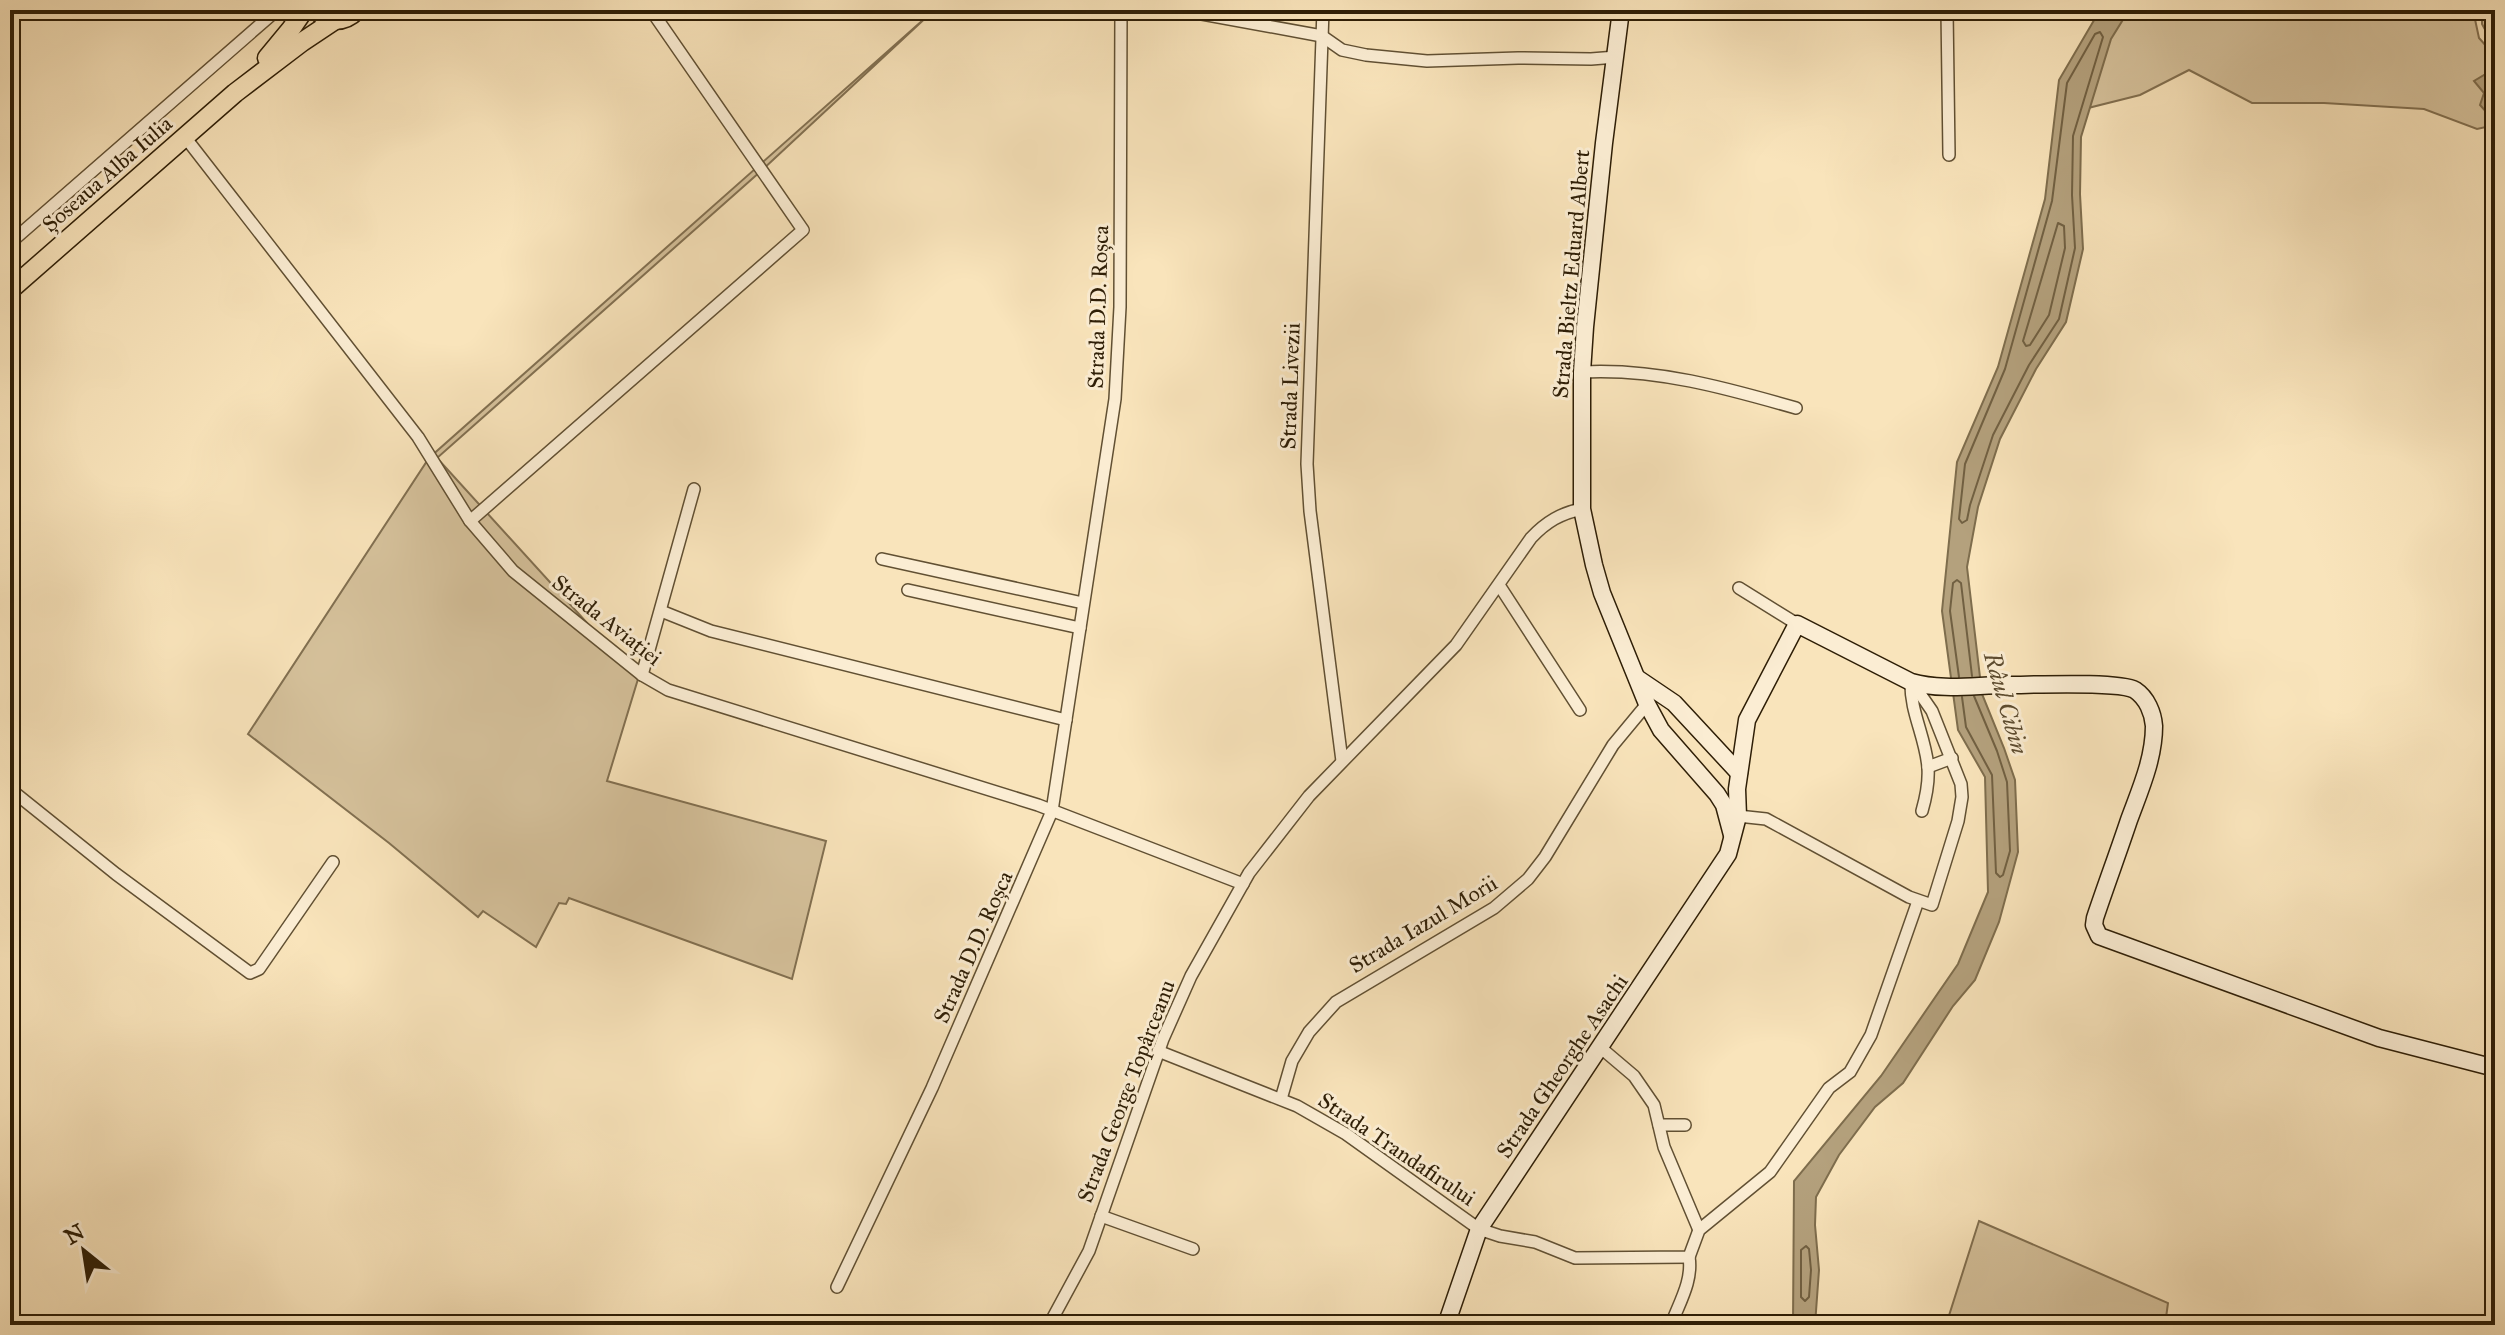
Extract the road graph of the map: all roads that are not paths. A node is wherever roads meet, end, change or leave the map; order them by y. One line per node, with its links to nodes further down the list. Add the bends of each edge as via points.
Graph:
1 (277, 10): 17 (street)
2 (304, 10): 14 (main road, Șoseaua Alba Iulia)
3 (316, 10): 11 (main road)
4 (357, 10): 11 (main road, Șoseaua Alba Iulia)
5 (651, 10): 23 (street, via 803,230)
6 (1121, 10): 28 (street, Strada D.D. Roșca, via 1115,399)
7 (1180, 10): 12 (street)
8 (1323, 10): 12 (street, Strada Livezii)
9 (1621, 10): 13 (street, Strada Bieltz Eduard Albert)
10 (1947, 10): 16 (street)
11 (335, 20): 14 (main road, Șoseaua Alba Iulia)
12 (1322, 36): 13 (street, via 1355,54 1427,61); 41 (street, Strada Livezii, via 1307,464)
13 (1616, 57): 19 (street, Strada Bieltz Eduard Albert)
14 (235, 93): 15 (main road, Șoseaua Alba Iulia)
15 (185, 137): 18 (main road, Șoseaua Alba Iulia); 23 (street, Strada Aviației, via 418,437)
16 (1949, 155)
17 (10, 243)
18 (10, 290)
19 (1582, 372): 20 (street, via 1668,377); 22 (street, Strada Bieltz Eduard Albert)
20 (1796, 408)
21 (694, 489): 29 (street)
22 (1582, 509): 25 (street, Strada George Topârceanu, via 1542,526); 33 (street, Strada Bieltz Eduard Albert, via 1602,593)
23 (470, 521): 32 (street, Strada Aviației, via 513,571)
24 (882, 559): 28 (street)
25 (1499, 585): 36 (street); 41 (street, Strada George Topârceanu, via 1456,645)
26 (1739, 588): 30 (street)
27 (908, 590): 31 (street)
28 (1083, 603): 31 (street, Strada D.D. Roșca)
29 (661, 611): 32 (street); 37 (street, via 711,631)
30 (1797, 624): 34 (street); 38 (street)
31 (1080, 628): 37 (street, Strada D.D. Roșca)
32 (642, 675): 45 (street, Strada Aviației, via 668,690)
33 (1635, 677): 35 (street, Strada Bieltz Eduard Albert); 39 (street, via 1674,703)
34 (1911, 682): 40 (street, via 1928,701); 42 (street); 54 (street, via 1941,688 2137,691 2149,706 2154,725 2149,763 2095,918 2099,936 2379,1038)
35 (1647, 704): 48 (street, Strada Bieltz Eduard Albert, via 1661,730 1724,805); 55 (street, Strada Iazul Morii, via 1613,745 1528,879 1494,908 1336,1002 1292,1061)
36 (1580, 710)
37 (1066, 720): 45 (street, Strada D.D. Roșca)
38 (1747, 720): 39 (street, via 1731,736); 43 (street, Strada Gheorghe Asachi)
39 (1711, 741): 43 (street)
40 (1952, 758): 42 (street); 51 (street, via 1961,784 1958,821 1932,905)
41 (1342, 761): 50 (street, Strada George Topârceanu)
42 (1928, 767): 46 (street)
43 (1739, 773): 47 (street, Strada Gheorghe Asachi)
44 (10, 789): 49 (street, via 250,973 259,969)
45 (1052, 811): 50 (street, Strada Aviației); 63 (street, Strada D.D. Roșca, via 932,1088)
46 (1922, 811)
47 (1738, 816): 48 (street, Strada Gheorghe Asachi); 51 (street, via 1766,819)
48 (1733, 840): 52 (street, Strada Gheorghe Asachi, via 1720,869)
49 (333, 862)
50 (1243, 884): 53 (street, Strada George Topârceanu, via 1191,976)
51 (1918, 901): 60 (street, via 1871,1035 1850,1072 1829,1088 1770,1172)
52 (1601, 1048): 56 (street, via 1634,1076 1654,1105); 59 (street, Strada Gheorghe Asachi)
53 (1158, 1051): 55 (street, Strada Trandafirului); 58 (street, Strada George Topârceanu)
54 (2495, 1068)
55 (1281, 1099): 59 (street, Strada Trandafirului, via 1346,1134)
56 (1659, 1125): 57 (street); 60 (street)
57 (1685, 1125)
58 (1101, 1216): 61 (street); 64 (street, Strada George Topârceanu, via 1089,1251)
59 (1479, 1229): 62 (street, via 1575,1258); 65 (street, Strada Gheorghe Asachi)
60 (1699, 1230): 62 (street)
61 (1193, 1249)
62 (1689, 1257): 66 (street, via 1689,1279)
63 (837, 1287)
64 (1049, 1325)
65 (1446, 1325)
66 (1671, 1325)

